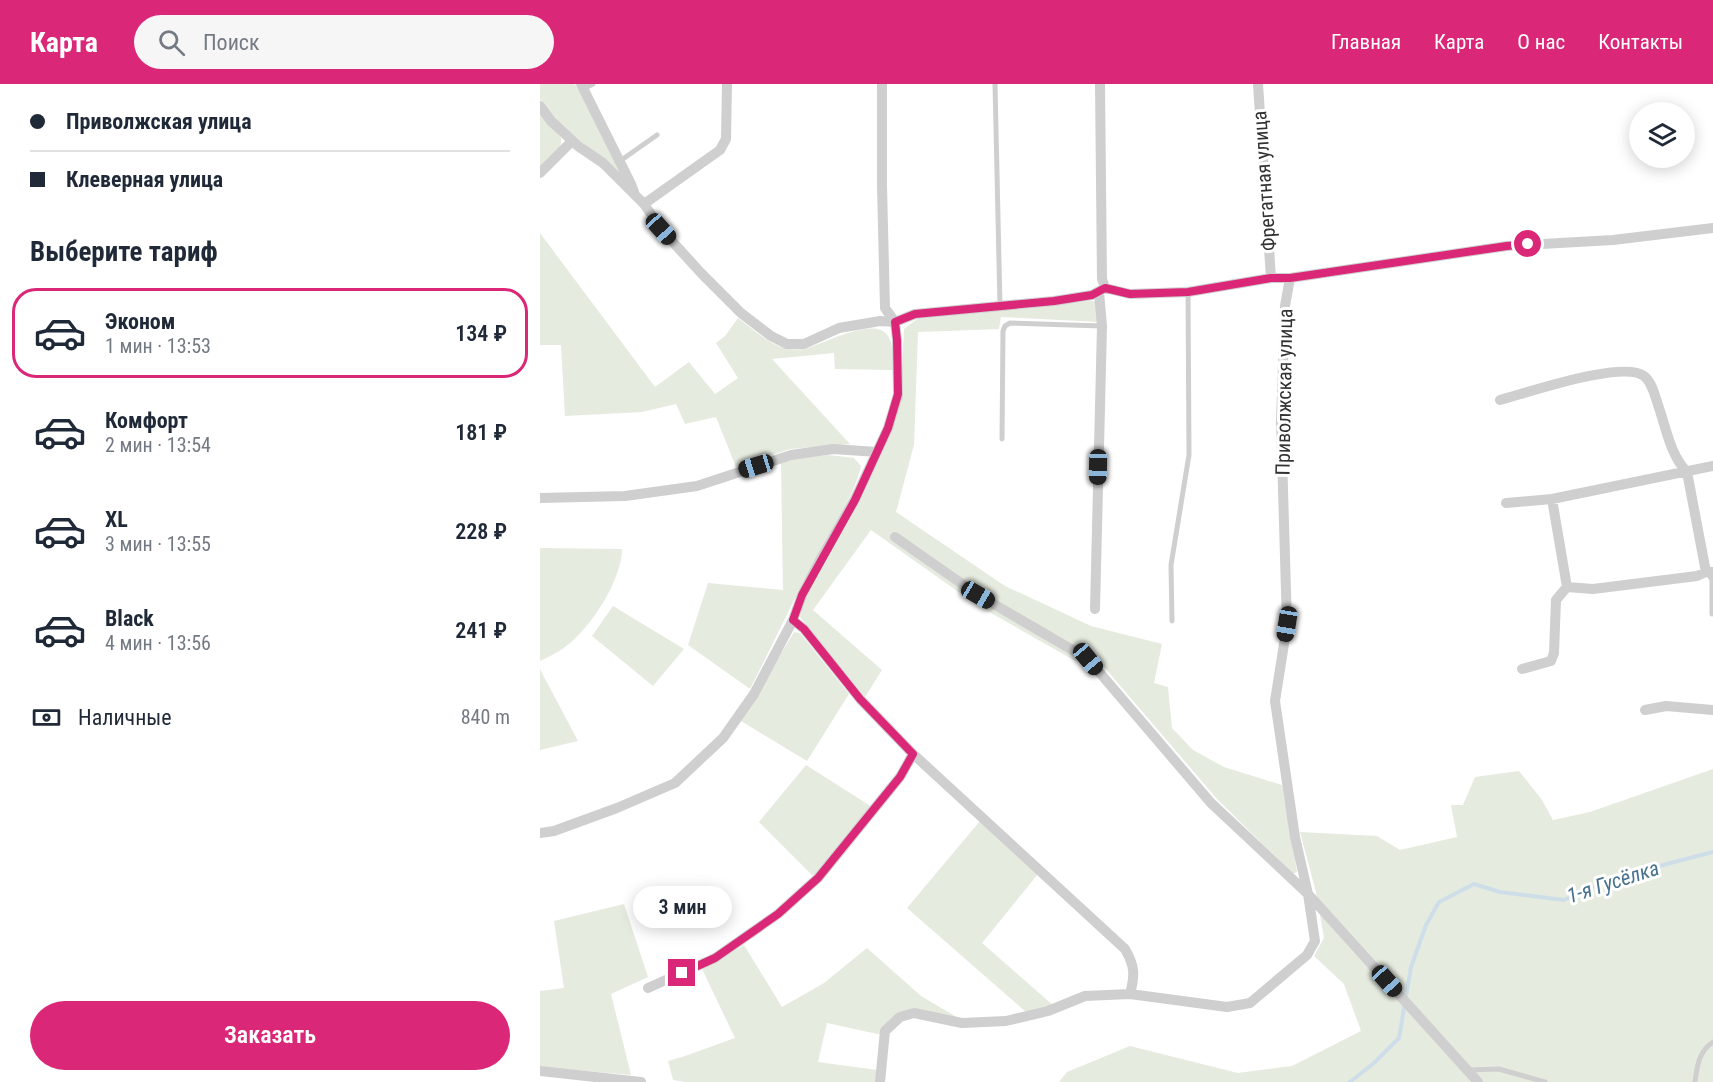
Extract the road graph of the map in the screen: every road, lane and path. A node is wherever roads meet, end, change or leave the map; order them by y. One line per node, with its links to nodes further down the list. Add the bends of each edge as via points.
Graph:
1 (727, 84): 13 (street, via 726,139 720,150)
2 (882, 84): 20 (street, via 885,308)
3 (995, 84): 19 (lane)
4 (1100, 84): 17 (street)
5 (1258, 84): 15 (street, Фрегатная улица)
6 (586, 86): 10 (street)
7 (540, 105): 9 (street)
8 (657, 135): 10 (lane)
9 (572, 141): 11 (street); 12 (street, via 603,163)
10 (620, 161): 12 (street)
11 (540, 173)
12 (634, 195): 13 (street)
13 (644, 204): 20 (street, via 661,229 741,313 787,344 804,344 839,328)
14 (1713, 228): 16 (street, via 1613,240 1507,246)
15 (1271, 278): 16 (street); 18 (street)
16 (1290, 278): 42 (street, Приволжская улица, via 1285,306 1281,421 1287,624 1275,701 1294,837)
17 (1102, 290): 18 (street, via 1130,294); 19 (street, via 1054,301); 21 (street)
18 (1188, 292): 36 (lane, via 1189,455 1171,565)
19 (999, 306): 20 (street, via 915,314)
20 (895, 322): 24 (street, via 898,394)
21 (1102, 326): 23 (lane, via 1005,326); 33 (street)
22 (1500, 400): 26 (street, via 1578,378 1633,372 1645,377 1653,390 1678,462)
23 (1002, 439)
24 (877, 452): 27 (street, via 833,449 791,455 697,486 636,495); 35 (street, via 802,595)
25 (1713, 466): 26 (street)
26 (1687, 472): 28 (street); 31 (street)
27 (540, 498)
28 (1552, 499): 29 (street); 32 (street)
29 (1506, 503)
30 (895, 537): 42 (street, via 978,595 1088,659 1211,803)
31 (1710, 572): 32 (street, via 1593,589); 34 (lane)
32 (1567, 587): 37 (street, via 1556,600 1551,661)
33 (1095, 609)
34 (1712, 614)
35 (793, 620): 40 (street); 41 (street, via 754,694 723,738 675,783 617,808)
36 (1172, 621)
37 (1522, 669)
38 (1645, 710): 39 (street, via 1666,706)
39 (1713, 710)
40 (913, 754): 43 (street, via 900,777 818,878 778,914 715,958); 44 (street, via 1125,949 1135,975)
41 (540, 833)
42 (1308, 894): 44 (street, Приволжская улица, via 1315,941 1307,955 1250,1003 1227,1007); 46 (street)
43 (648, 988)
44 (1130, 994): 50 (street, Приволжская улица, via 1085,996 1048,1011 1006,1021 962,1023 914,1013 900,1017 885,1031)
45 (1713, 1042): 53 (lane, via 1698,1064)
46 (1467, 1070): 51 (street); 52 (lane, via 1499,1069)
47 (540, 1071): 48 (street)
48 (609, 1080): 49 (street)
49 (641, 1082)
50 (880, 1082)
51 (1478, 1082)
52 (1545, 1082)
53 (1695, 1082)

